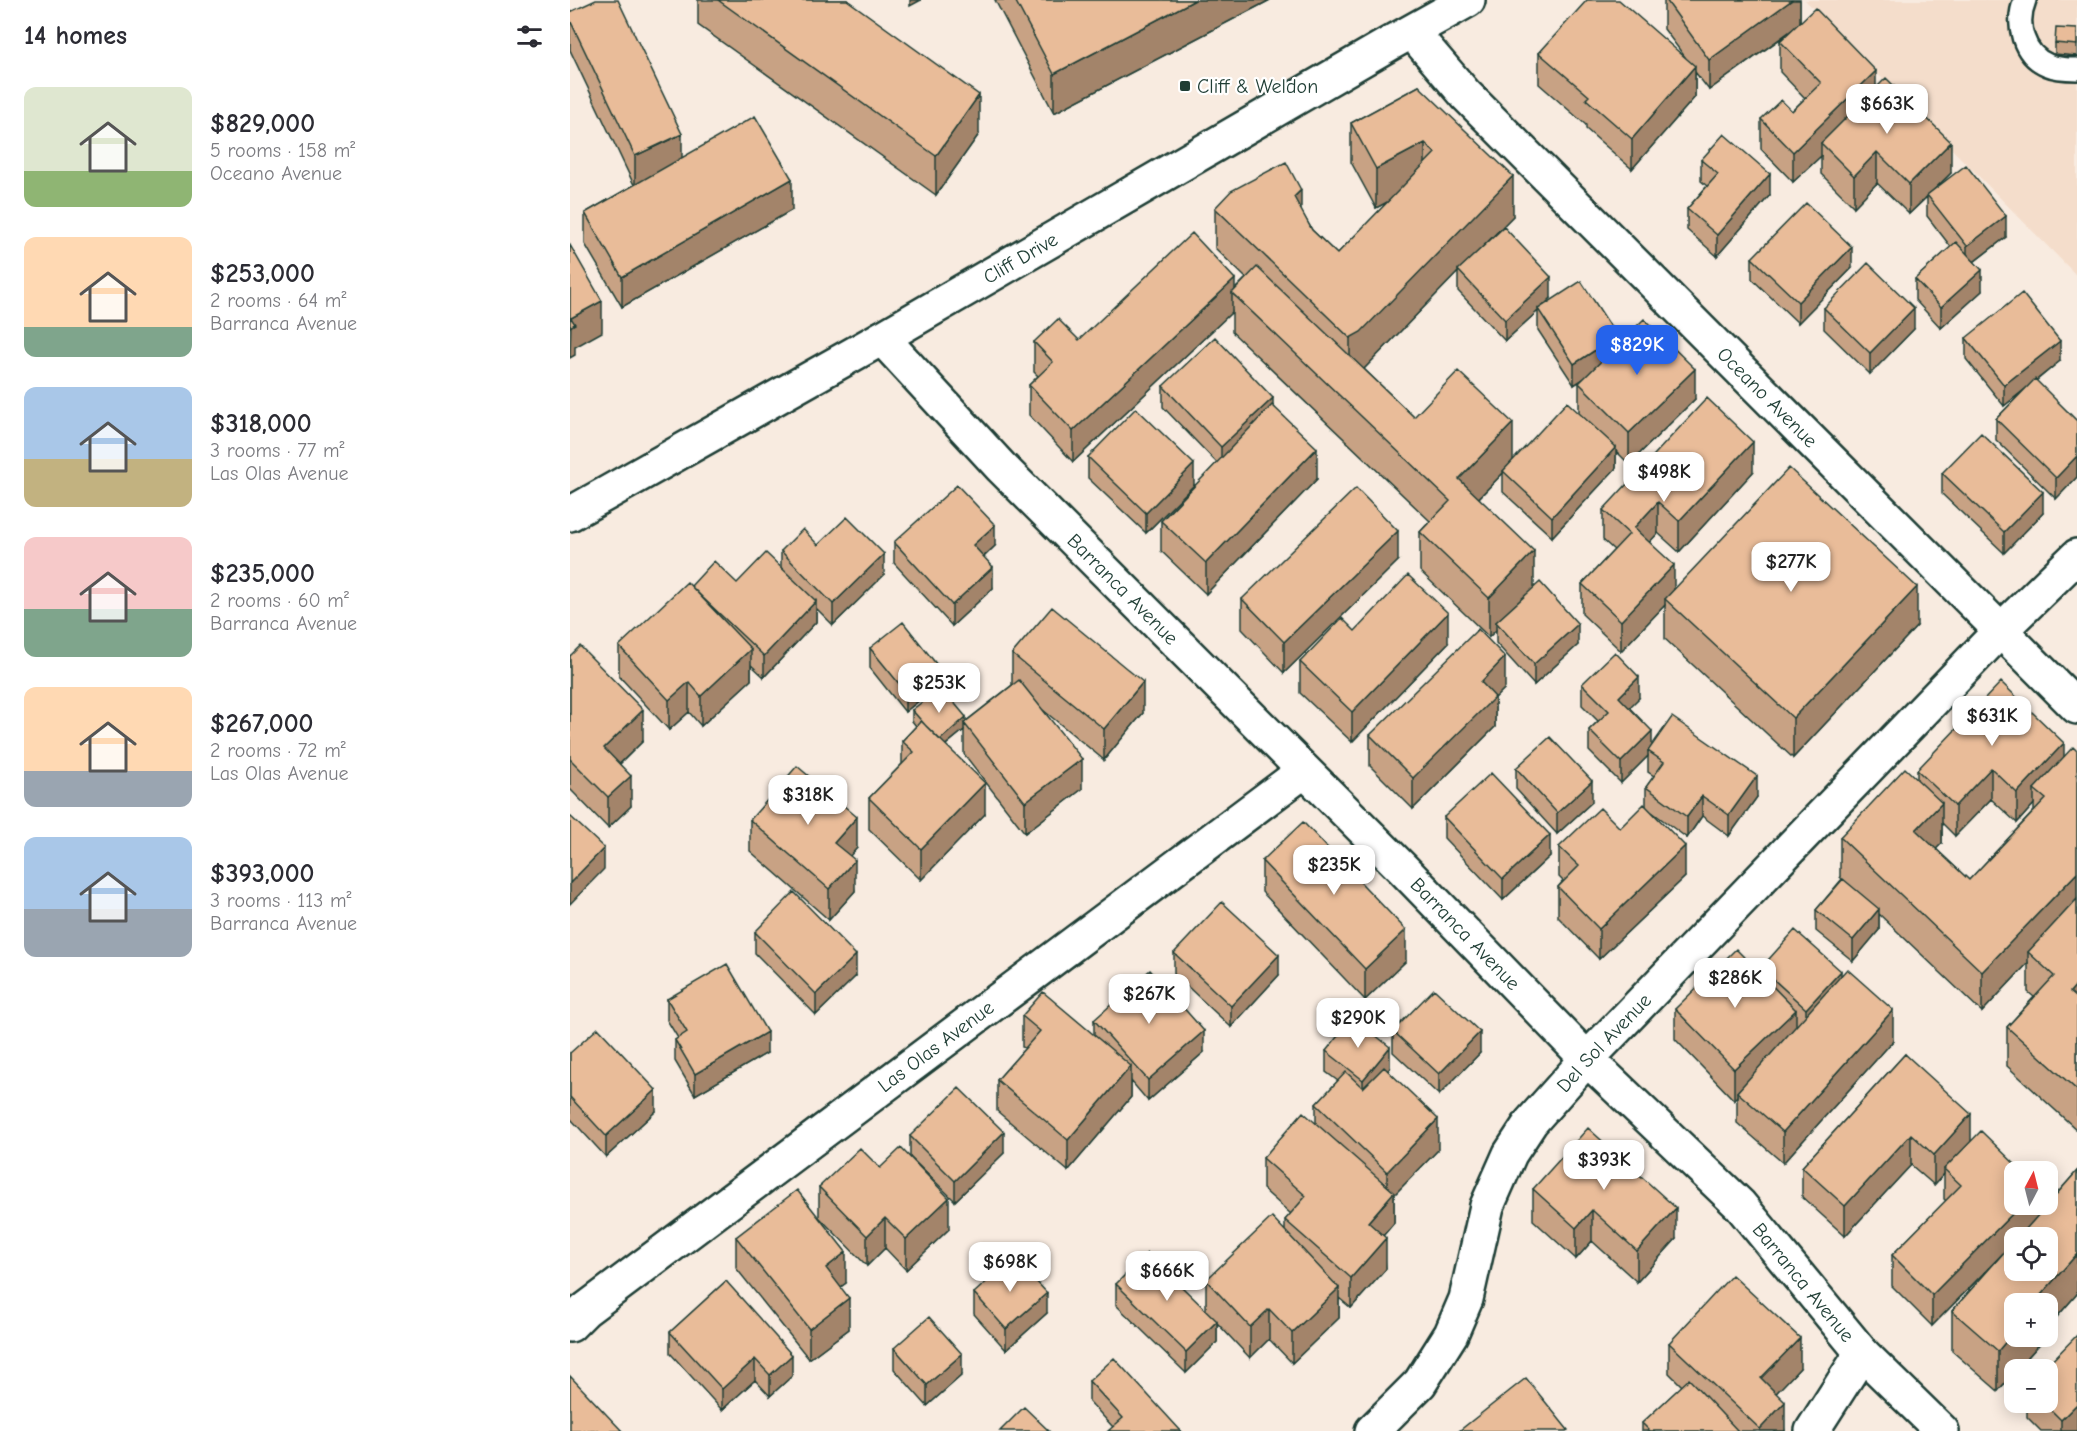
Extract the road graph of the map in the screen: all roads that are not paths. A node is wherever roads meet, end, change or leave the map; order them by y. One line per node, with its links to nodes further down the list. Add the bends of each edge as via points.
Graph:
1 (1468, 0): 3 (street, Cliff Drive)
2 (2025, 0): 4 (lane, via 2022,34 2034,56 2049,66)
3 (1412, 32): 5 (street, Cliff Drive); 8 (street, Oceano Avenue, via 1466,95)
4 (2077, 69)
5 (882, 338): 6 (street, Cliff Drive); 10 (street, Barranca Avenue, via 1001,467)
6 (570, 514)
7 (2077, 556): 8 (street, Del Sol Avenue)
8 (2001, 630): 9 (street, Oceano Avenue); 11 (street, Del Sol Avenue)
9 (2077, 707)
10 (1304, 771): 11 (street, Barranca Avenue); 12 (street, Las Olas Avenue, via 782,1160)
11 (1587, 1059): 13 (street, Barranca Avenue, via 1740,1205); 14 (street, Del Sol Avenue, via 1531,1122 1510,1154 1487,1206 1466,1299 1451,1334 1420,1383)
12 (570, 1325)
13 (1862, 1353): 15 (street); 16 (street, Barranca Avenue)
14 (1372, 1431)
15 (1812, 1431)
16 (1942, 1431)

